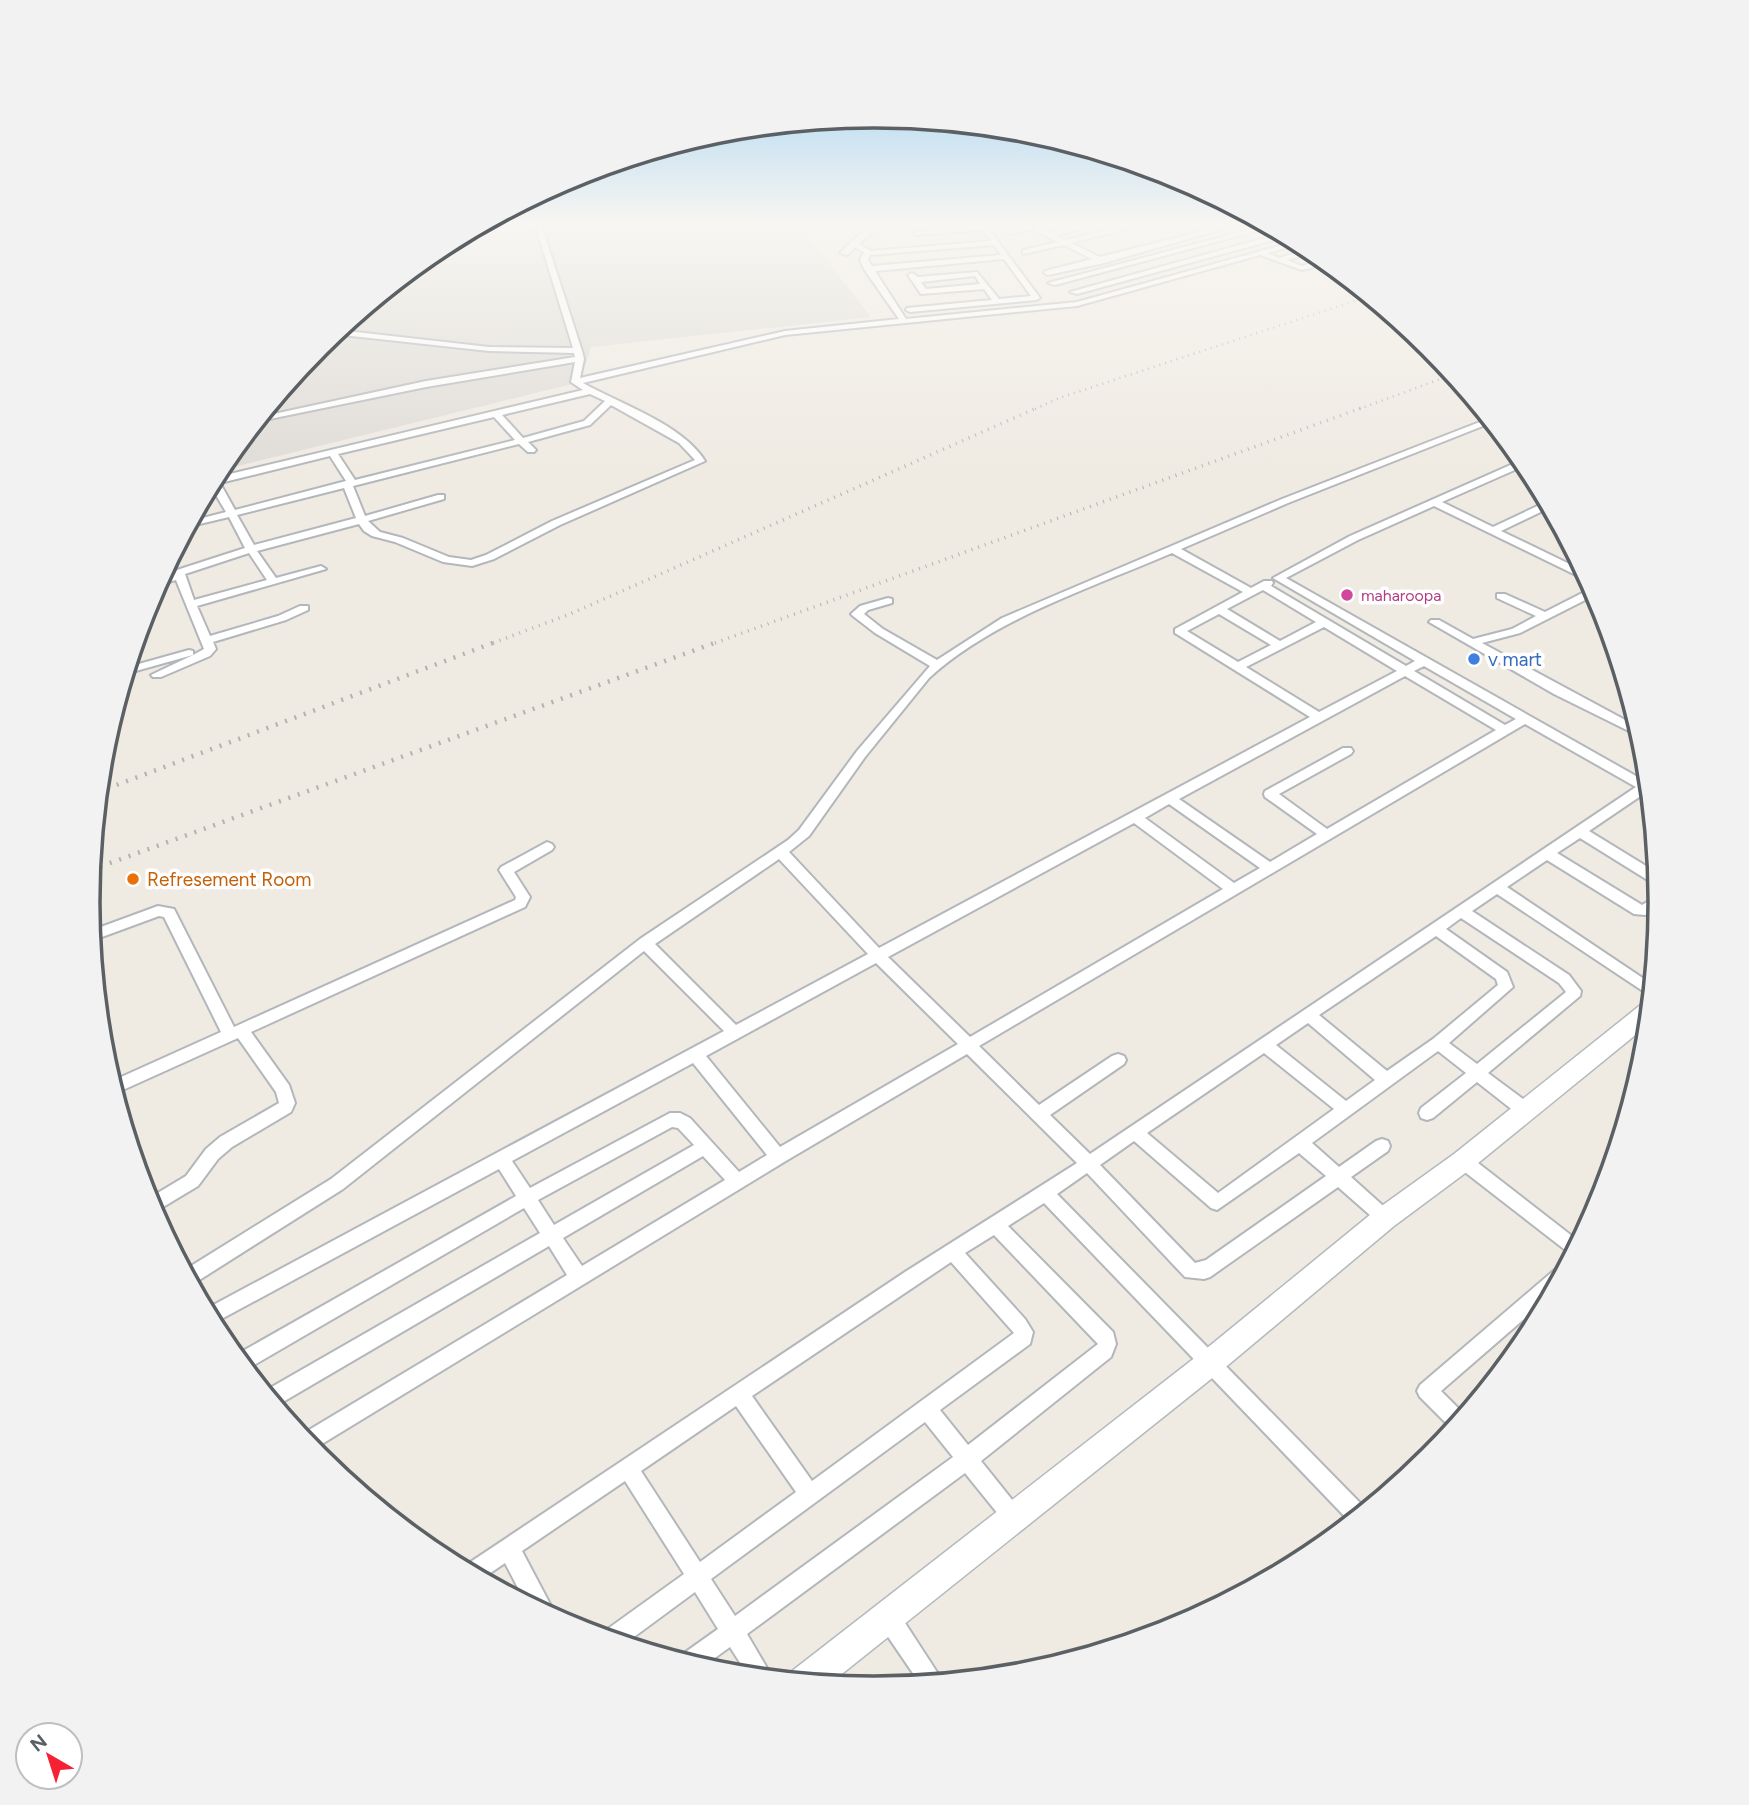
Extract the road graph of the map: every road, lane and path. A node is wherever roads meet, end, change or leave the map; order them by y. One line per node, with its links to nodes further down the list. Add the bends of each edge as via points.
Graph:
1 (564, 308): 8 (street)
2 (896, 308): 5 (street)
3 (928, 308): 5 (street)
4 (1036, 308): 6 (street)
5 (898, 311): 6 (street)
6 (903, 320): 9 (street, via 761,337)
7 (350, 334): 8 (street)
8 (579, 355): 9 (street); 13 (street)
9 (575, 382): 10 (street)
10 (590, 391): 11 (street); 12 (street)
11 (609, 402): 15 (street, via 587,423); 26 (street, via 675,435 696,451 700,461 472,563 447,560 376,534)
12 (497, 415): 15 (street); 17 (street)
13 (271, 418)
14 (1483, 424): 29 (street)
15 (521, 440): 16 (street); 20 (street)
16 (531, 450)
17 (332, 453): 19 (street); 20 (street)
18 (1515, 466): 23 (street)
19 (226, 478)
20 (350, 484): 25 (street); 26 (street)
21 (219, 491): 25 (street)
22 (440, 498): 26 (street)
23 (1434, 502): 28 (street); 35 (street)
24 (1541, 508): 28 (street)
25 (231, 513): 27 (street); 30 (street)
26 (362, 520): 30 (street)
27 (201, 521)
28 (1492, 530): 32 (street)
29 (1171, 548): 38 (street); 52 (street, via 1006,620)
30 (250, 549): 33 (street, via 186,568); 36 (street)
31 (321, 569): 36 (street)
32 (1574, 570)
33 (179, 576): 34 (street); 42 (street)
34 (172, 578)
35 (1278, 578): 37 (street); 51 (street)
36 (274, 582): 42 (street)
37 (1263, 586): 38 (street); 47 (street)
38 (1250, 592): 44 (street)
39 (1501, 596): 45 (street)
40 (1585, 596): 45 (street)
41 (888, 601): 52 (street, via 857,614)
42 (191, 604): 49 (street)
43 (303, 608): 49 (street)
44 (1219, 609): 50 (street); 53 (street, via 1179,631)
45 (1545, 616): 48 (street, via 1516,631)
46 (1435, 622): 48 (street)
47 (1324, 623): 50 (street); 55 (street)
48 (1474, 642): 59 (street)
49 (208, 644): 54 (street); 56 (street, via 206,654)
50 (1279, 645): 53 (street)
51 (1424, 661): 55 (street); 58 (street)
52 (937, 665): 69 (street, via 882,726 804,833)
53 (1237, 667): 57 (street)
54 (137, 668)
55 (1406, 671): 57 (street); 60 (street)
56 (157, 675)
57 (1320, 718): 64 (street)
58 (1524, 719): 60 (street); 62 (street)
59 (1629, 727)
60 (1505, 730): 67 (street)
61 (1347, 751): 67 (street, via 1270,794)
62 (1640, 783)
63 (1641, 792): 66 (street)
64 (1169, 798): 65 (street); 71 (street)
65 (1135, 817): 74 (street); 80 (street)
66 (1579, 831): 70 (street); 72 (street)
67 (1327, 835): 71 (street)
68 (547, 847): 84 (street, via 506,870 523,897 520,903)
69 (780, 851): 79 (street); 80 (street)
70 (1546, 853): 73 (street); 75 (street, via 1639,910)
71 (1270, 868): 74 (street)
72 (1648, 874)
73 (1496, 887): 76 (street); 81 (street)
74 (1234, 890): 88 (street)
75 (1649, 907)
76 (1461, 911): 77 (street); 91 (street, via 1564,979 1574,991)
77 (1435, 928): 82 (street); 86 (street, via 1502,976 1506,987)
78 (101, 932): 84 (street, via 158,911 169,913)
79 (645, 943): 85 (street); 116 (street, via 337,1184)
80 (877, 955): 85 (street); 88 (street)
81 (1645, 986)
82 (1308, 1014): 87 (street); 92 (street)
83 (1641, 1017): 95 (street)
84 (236, 1032): 93 (street); 110 (street, via 283,1090 287,1103 226,1143 192,1181)
85 (734, 1032): 89 (street)
86 (1438, 1043): 91 (street); 92 (street)
87 (1264, 1044): 94 (street); 98 (street)
88 (968, 1045): 97 (street); 102 (street)
89 (694, 1053): 102 (street); 103 (street)
90 (1118, 1060): 97 (street)
91 (1477, 1073): 95 (street); 96 (street)
92 (1385, 1079): 94 (street)
93 (122, 1084)
94 (1345, 1109): 99 (street)
95 (1525, 1110): 104 (street)
96 (1427, 1113)
97 (1038, 1114): 105 (street)
98 (1135, 1132): 99 (street, via 1217,1203); 105 (street)
99 (1300, 1143): 106 (street)
100 (706, 1146): 107 (street); 109 (street, via 680,1120 670,1120); 113 (street)
101 (1382, 1146): 106 (street)
102 (778, 1157): 107 (street)
103 (501, 1158): 109 (street); 119 (street)
104 (1463, 1161): 111 (street); 114 (street)
105 (1088, 1163): 106 (street, via 1182,1263 1197,1272); 108 (street)
106 (1339, 1176): 111 (street)
107 (736, 1181): 117 (street)
108 (1045, 1193): 112 (street); 121 (street)
109 (527, 1198): 113 (street); 120 (street)
110 (160, 1201)
111 (1385, 1218): 121 (street)
112 (995, 1224): 115 (street); 127 (street, via 1107,1344 1098,1356)
113 (552, 1237): 117 (street); 123 (street)
114 (1569, 1244)
115 (953, 1252): 122 (street); 124 (street, via 1024,1332 1011,1350)
116 (195, 1273)
117 (579, 1277): 126 (street)
118 (1546, 1289): 125 (street, via 1427,1391)
119 (217, 1312)
120 (248, 1358)
121 (1211, 1362): 130 (street); 131 (street)
122 (739, 1394): 128 (street); 129 (street)
123 (277, 1395)
124 (927, 1409): 127 (street); 129 (street)
125 (1454, 1417)
126 (314, 1437)
127 (967, 1459): 131 (street); 137 (street)
128 (628, 1468): 132 (street); 134 (street)
129 (810, 1495): 134 (street)
130 (1354, 1511)
131 (1014, 1518): 136 (street)
132 (509, 1548): 133 (street); 135 (street)
133 (479, 1568)
134 (699, 1577): 137 (street); 138 (street)
135 (535, 1598)
136 (888, 1617): 141 (street); 142 (street)
137 (733, 1630): 139 (street); 140 (street)
138 (620, 1634)
139 (698, 1656)
140 (756, 1668)
141 (814, 1675)
142 (928, 1676)

